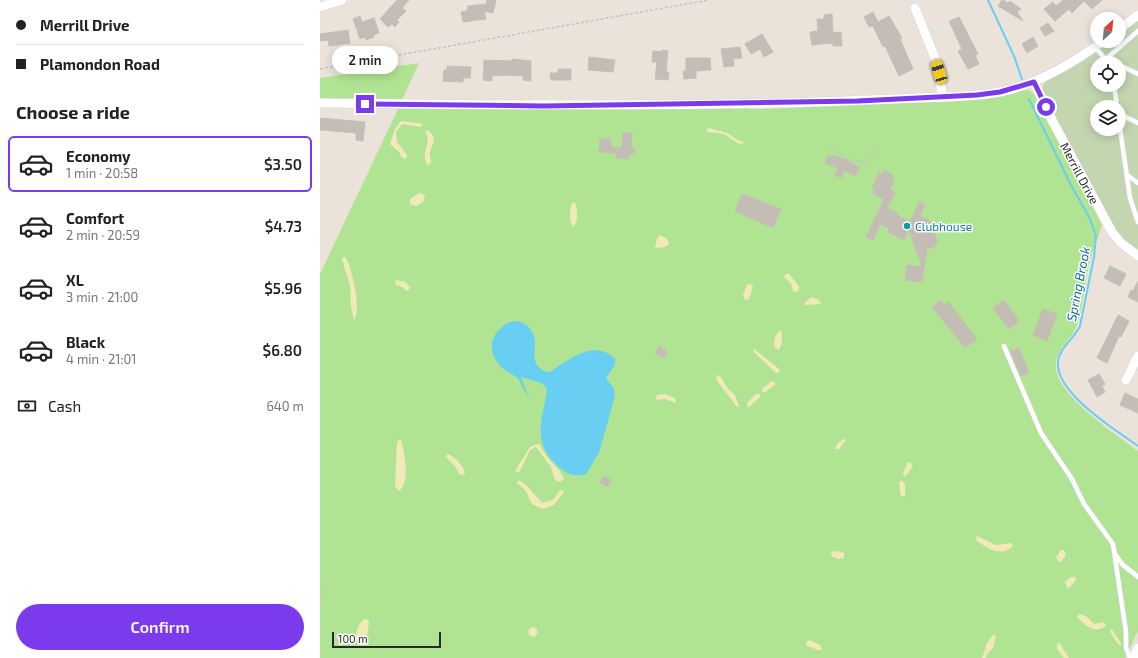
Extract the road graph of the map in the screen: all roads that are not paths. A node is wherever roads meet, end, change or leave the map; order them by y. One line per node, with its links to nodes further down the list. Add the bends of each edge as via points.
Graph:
1 (342, 0): 2 (street)
2 (320, 7)
3 (915, 8): 14 (street, via 935,58)
4 (1138, 15): 5 (street)
5 (1126, 24)
6 (1138, 31): 10 (lane)
7 (1093, 48): 13 (street)
8 (1096, 48): 9 (lane)
9 (1103, 56)
10 (1112, 56)
11 (1126, 68): 12 (lane)
12 (1138, 74)
13 (1034, 82): 14 (street, via 1000,92); 22 (street, Merrill Drive, via 1112,232)
14 (943, 97): 15 (street, via 696,105)
15 (320, 103)
16 (1126, 117): 17 (lane)
17 (1138, 123)
18 (1121, 136): 19 (lane)
19 (1127, 175): 20 (lane); 21 (lane, via 1132,207)
20 (1138, 183)
21 (1138, 222)
22 (1138, 256)
23 (1004, 346): 26 (lane, via 1041,433 1072,479 1084,504 1113,544)
24 (1138, 356): 25 (street)
25 (1126, 380)
26 (1115, 554): 27 (lane, via 1123,565); 29 (lane, via 1126,648)
27 (1138, 577)
28 (1138, 648): 30 (street)
29 (1130, 658)
30 (1133, 658)

